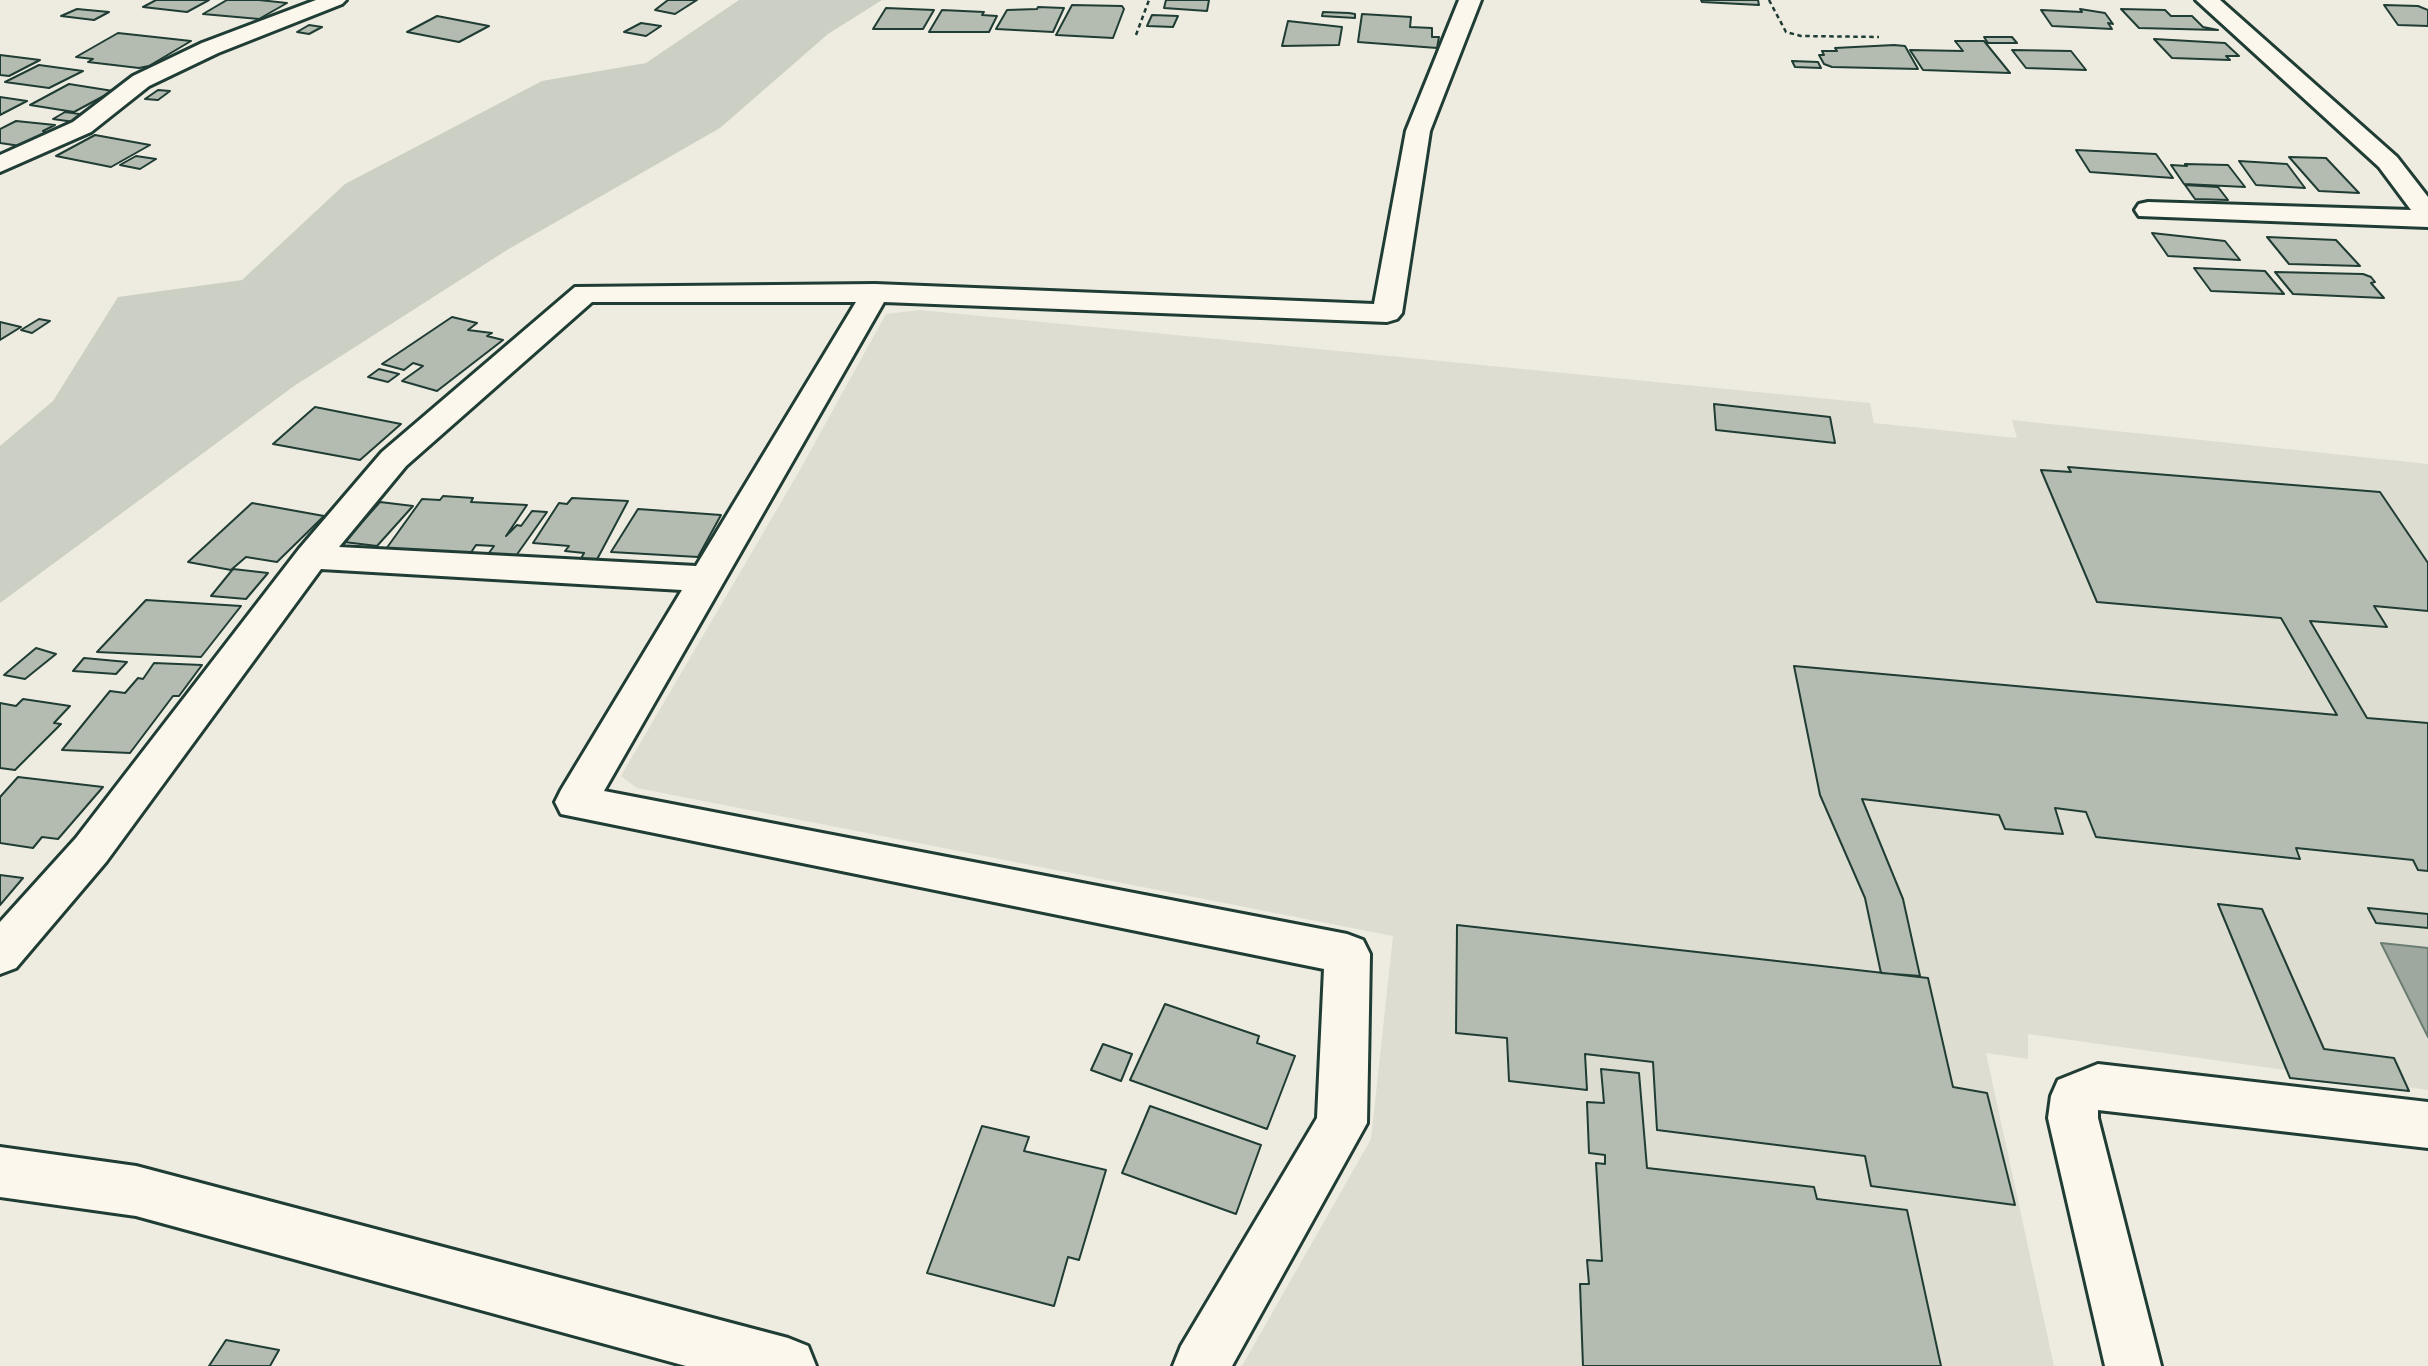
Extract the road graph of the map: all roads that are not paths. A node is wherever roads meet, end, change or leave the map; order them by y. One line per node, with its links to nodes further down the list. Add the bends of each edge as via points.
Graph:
1 (335, 0): 4 (street, via 210,48 141,81 82,127)
2 (1471, 0): 7 (street, via 1418,131 1387,313)
3 (2207, 0): 6 (street, via 2388,162)
4 (0, 164)
5 (2148, 210): 6 (street)
6 (2428, 217)
7 (875, 293): 8 (street, via 585,293 394,459); 9 (street)
8 (311, 557): 9 (street); 10 (street, via 91,850)
9 (706, 579): 14 (street, via 576,802 1347,954 1342,1123)
10 (0, 954)
11 (2428, 1125): 15 (street, via 2098,1087 2075,1096 2073,1118)
12 (0, 1172): 13 (street, via 136,1191)
13 (788, 1366)
14 (1201, 1366)
15 (2133, 1366)

